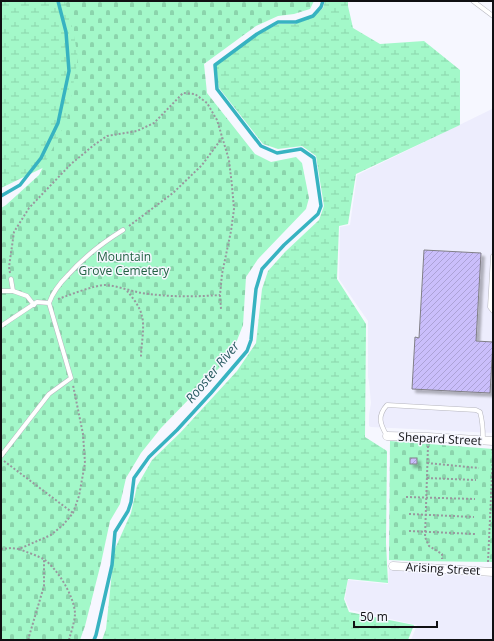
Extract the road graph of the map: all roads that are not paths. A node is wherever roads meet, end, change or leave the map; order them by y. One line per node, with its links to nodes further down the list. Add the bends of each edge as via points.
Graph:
1 (473, 1): 2 (lane)
2 (493, 16)
3 (123, 230): 8 (lane, via 80,261 51,296)
4 (493, 256): 10 (lane, via 490,307)
5 (11, 279): 7 (lane)
6 (1, 291): 7 (lane)
7 (13, 291): 9 (lane, via 27,296)
8 (49, 303): 9 (lane, via 38,302); 14 (lane, via 71,378 49,394)
9 (34, 305): 11 (lane)
10 (493, 311)
11 (1, 326)
12 (387, 436): 13 (street, Shepard Street); 13 (lane, via 381,422 381,414 387,405 476,410 480,412)
13 (489, 441)
14 (1, 456)
15 (393, 566): 16 (street, Arising Street)
16 (490, 572)

